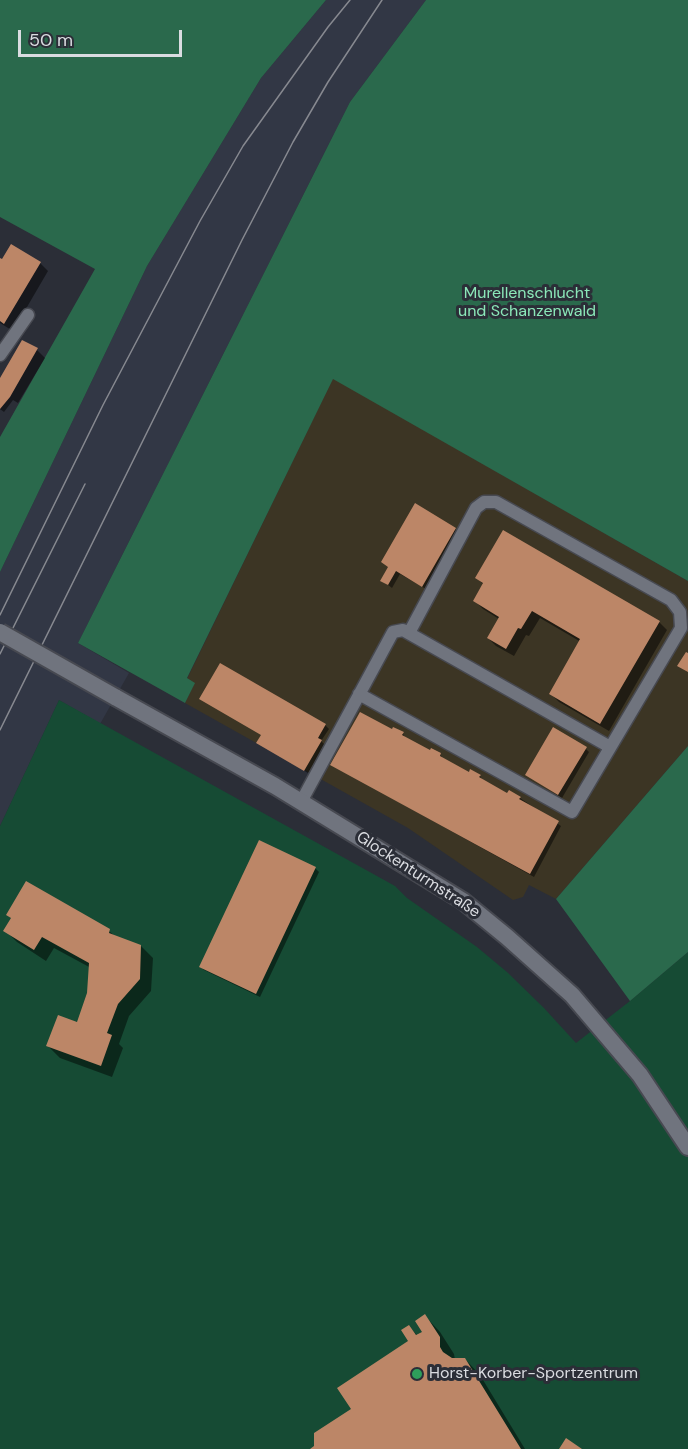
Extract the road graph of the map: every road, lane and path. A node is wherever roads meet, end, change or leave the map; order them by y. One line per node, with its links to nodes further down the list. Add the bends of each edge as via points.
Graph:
1 (28, 315): 2 (lane)
2 (0, 355)
3 (0, 632): 7 (street, Glockenturmstraße, bridge)
4 (409, 633): 5 (lane, via 393,632); 6 (lane); 6 (lane, via 476,508 484,502 496,502 671,600 680,612 681,628)
5 (359, 694): 6 (lane, via 572,812); 7 (lane)
6 (610, 747)
7 (301, 802): 8 (street, Glockenturmstraße, via 463,901 507,936 572,995 603,1030 640,1075)
8 (688, 1147)

